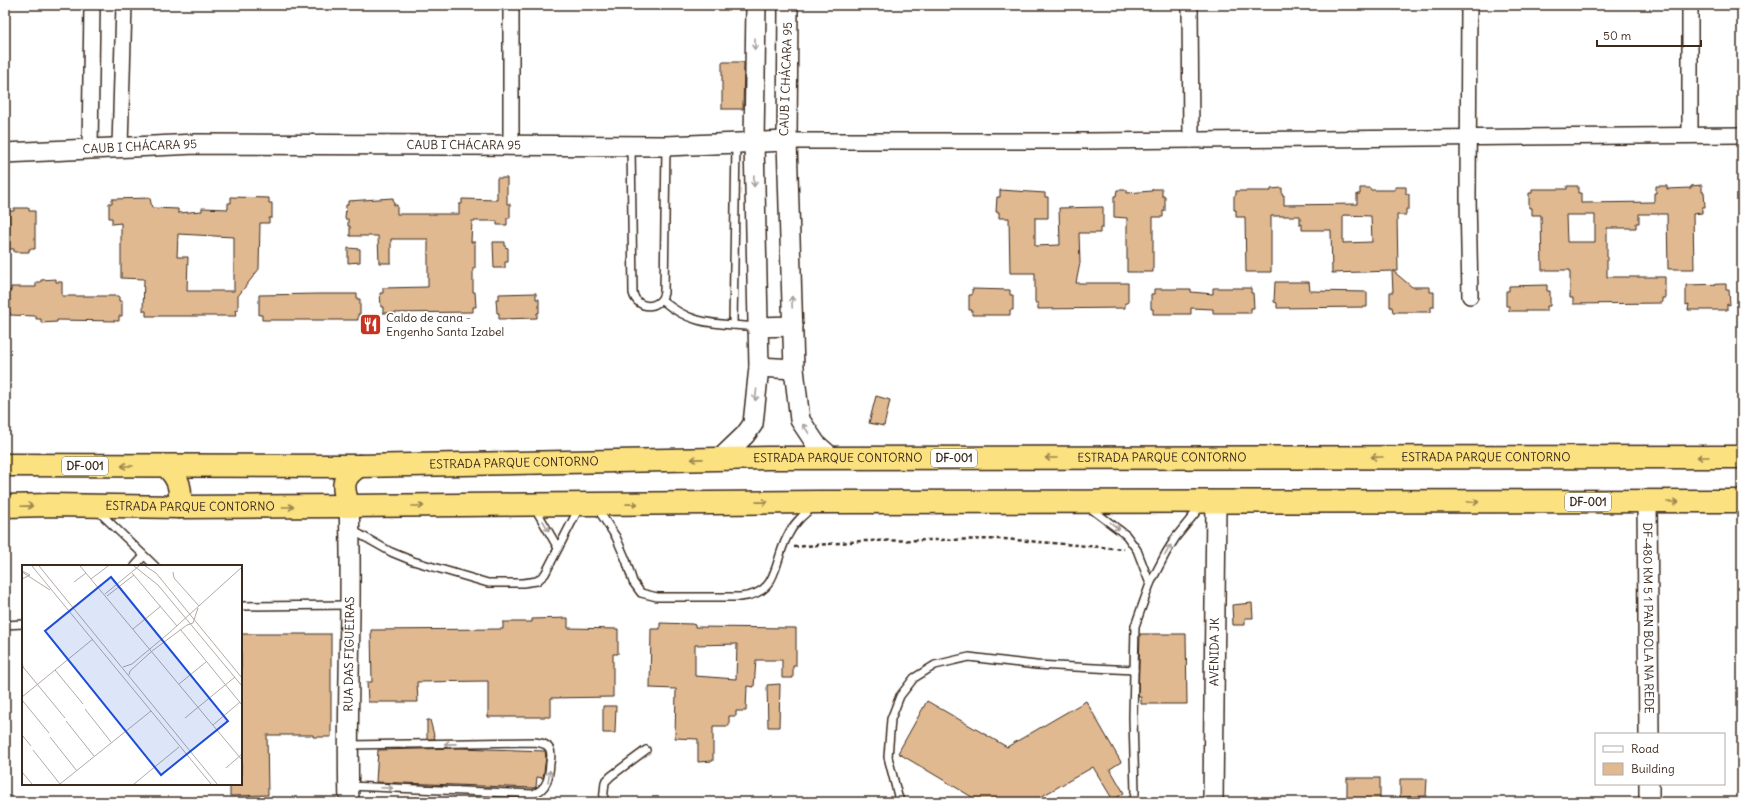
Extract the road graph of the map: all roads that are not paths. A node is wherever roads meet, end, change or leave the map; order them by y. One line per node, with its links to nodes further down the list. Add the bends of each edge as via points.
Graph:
1 (92, 5): 19 (street)
2 (124, 5): 18 (street)
3 (511, 5): 15 (street)
4 (756, 5): 14 (street, one-way to 14)
5 (788, 5): 12 (street, CAUB I CHÁCARA 95)
6 (1190, 5): 13 (street)
7 (1469, 5): 11 (street)
8 (1690, 5): 10 (street)
9 (1742, 135): 10 (street)
10 (1690, 136): 11 (street)
11 (1469, 137): 13 (street); 21 (street)
12 (787, 140): 13 (street); 14 (street, CAUB I CHÁCARA 95); 24 (street, one-way to 12)
13 (1191, 140)
14 (745, 142): 17 (street, CAUB I CHÁCARA 95); 23 (lane); 25 (street, one-way to 25)
15 (511, 145): 16 (street, CAUB I CHÁCARA 95); 18 (street, CAUB I CHÁCARA 95, via 196,144)
16 (631, 145): 17 (street, CAUB I CHÁCARA 95); 22 (lane, via 634,299 651,306)
17 (666, 146): 22 (lane)
18 (120, 147): 19 (street, CAUB I CHÁCARA 95)
19 (90, 148): 20 (street, CAUB I CHÁCARA 95)
20 (5, 153)
21 (1470, 296)
22 (662, 300): 23 (lane, via 675,311 699,322)
23 (733, 325): 25 (lane)
24 (793, 326): 25 (street); 27 (street)
25 (757, 327): 26 (street)
26 (759, 367): 27 (street); 30 (street, one-way to 30, via 753,424)
27 (794, 369): 29 (street, one-way to 27, via 816,444 800,420)
28 (1742, 457): 29 (highway, ESTRADA PARQUE CONTORNO / DF-001, one-way to 29)
29 (832, 458): 30 (highway, ESTRADA PARQUE CONTORNO / DF-001)
30 (720, 459): 33 (highway, ESTRADA PARQUE CONTORNO / DF-001, one-way to 33)
31 (5, 465): 32 (highway, ESTRADA PARQUE CONTORNO / DF-001, one-way to 31)
32 (166, 466): 33 (highway, ESTRADA PARQUE CONTORNO / DF-001); 44 (highway, via 180,484)
33 (359, 466): 43 (highway, via 347,476 344,484)
34 (1742, 501): 36 (highway, ESTRADA PARQUE CONTORNO / DF-001, one-way to 34)
35 (819, 502): 37 (highway, ESTRADA PARQUE CONTORNO / DF-001); 39 (highway, ESTRADA PARQUE CONTORNO / DF-001, one-way to 35); 39 (lane, via 795,523 782,548 770,583 759,593 749,596 657,597 641,593 633,582 616,537)
36 (1647, 502): 38 (highway, ESTRADA PARQUE CONTORNO / DF-001, one-way to 36); 56 (street, DF-480 KM 5 1 PAN BOLA NA REDE)
37 (1083, 503): 38 (highway, ESTRADA PARQUE CONTORNO / DF-001); 50 (lane, one-way to 50, via 1126,535 1137,550)
38 (1210, 503): 50 (lane, one-way to 38, via 1176,537); 64 (street, AVENIDA JK)
39 (588, 504): 41 (highway, ESTRADA PARQUE CONTORNO / DF-001); 46 (lane)
40 (92, 505): 42 (highway, ESTRADA PARQUE CONTORNO / DF-001, one-way to 40); 44 (highway, ESTRADA PARQUE CONTORNO / DF-001); 47 (lane)
41 (533, 505): 43 (highway, ESTRADA PARQUE CONTORNO / DF-001, one-way to 41); 46 (lane, one-way to 46)
42 (5, 506)
43 (349, 506): 44 (highway, ESTRADA PARQUE CONTORNO / DF-001, one-way to 43); 45 (street, RUA DAS FIGUEIRAS)
44 (179, 507)
45 (350, 529): 46 (lane, via 413,561 488,584 537,581 545,574); 52 (street, RUA DAS FIGUEIRAS)
46 (558, 548)
47 (144, 556): 48 (lane); 49 (lane)
48 (136, 565)
49 (154, 565)
50 (1150, 584): 55 (lane, via 1135,626)
51 (242, 606): 52 (lane)
52 (350, 606): 57 (street, RUA DAS FIGUEIRAS)
53 (22, 624): 54 (lane)
54 (5, 625)
55 (1134, 670): 62 (lane, via 1036,665 970,657 935,665 914,678 900,696 891,719 888,757); 63 (lane)
56 (1649, 733)
57 (347, 745): 60 (street, RUA DAS FIGUEIRAS); 60 (lane, one-way to 57, via 533,794 540,792 549,779 551,751 544,743 535,742)
58 (646, 750): 61 (lane, via 605,782)
59 (1649, 785): 65 (street)
60 (349, 794)
61 (603, 802)
62 (901, 802)
63 (1133, 802)
64 (1213, 802)
65 (1649, 802)

